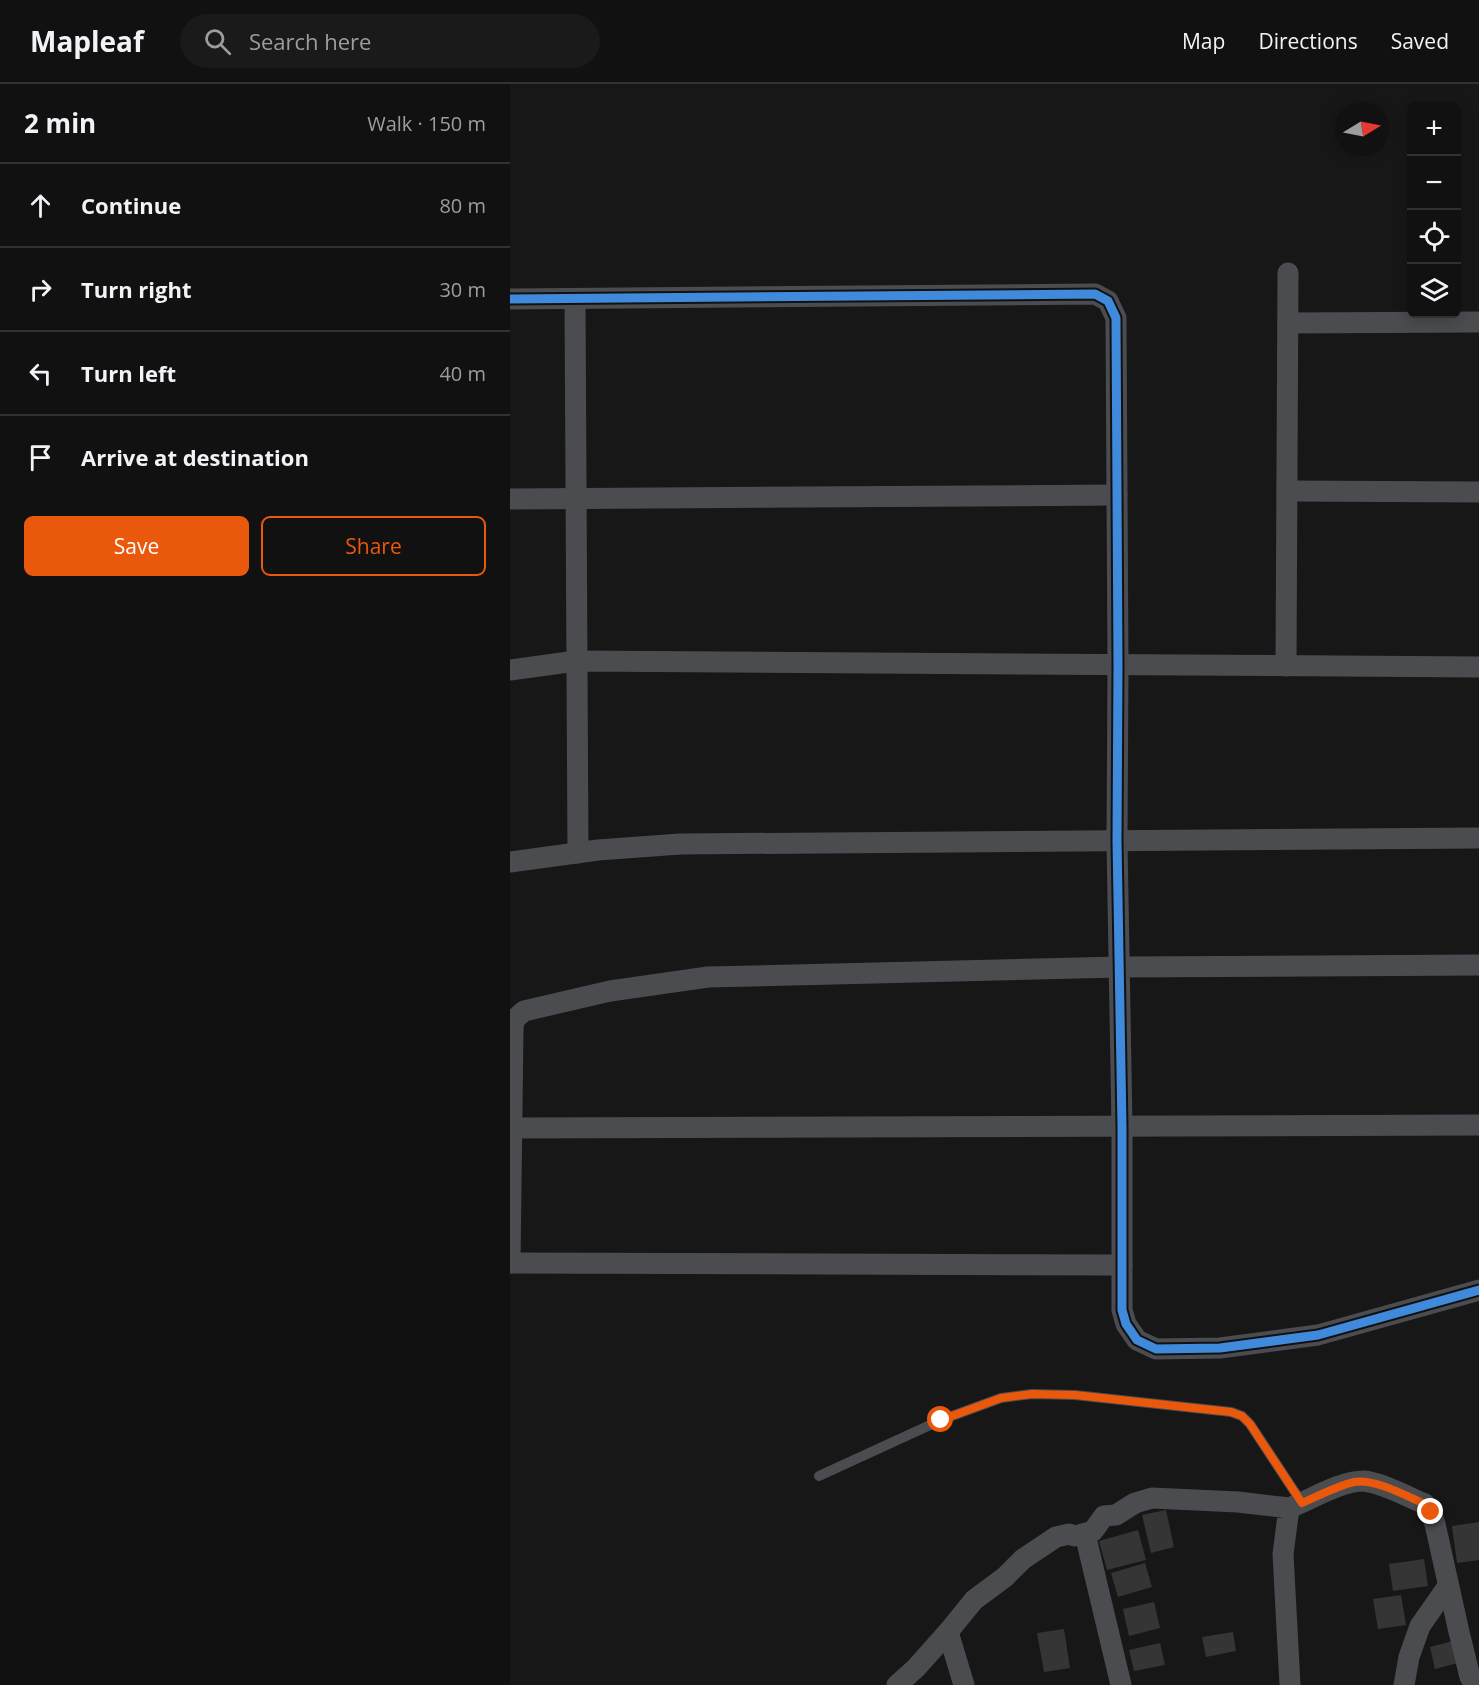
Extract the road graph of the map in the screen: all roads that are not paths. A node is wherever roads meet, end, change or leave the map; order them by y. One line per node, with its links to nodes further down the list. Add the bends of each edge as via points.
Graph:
1 (1288, 273): 4 (street)
2 (510, 299): 3 (street)
3 (575, 299): 8 (street, via 1095,294 1108,301 1116,318); 10 (street)
4 (1288, 322): 5 (street); 6 (street)
5 (1479, 322)
6 (1287, 491): 7 (street); 13 (street)
7 (1479, 492)
8 (1118, 495): 10 (street); 12 (street)
9 (510, 499): 10 (street)
10 (576, 499): 11 (street)
11 (576, 662): 12 (street); 15 (street); 18 (street)
12 (1118, 665): 13 (street); 17 (street)
13 (1286, 666): 14 (street)
14 (1479, 667)
15 (510, 670)
16 (1479, 838): 17 (street)
17 (1117, 841): 18 (street, via 680,844); 21 (street)
18 (578, 853): 19 (street)
19 (510, 862)
20 (1479, 965): 21 (street)
21 (1119, 967): 23 (street); 24 (street, via 708,977 610,991 524,1011 514,1020 513,1029)
22 (1479, 1125): 23 (street)
23 (1122, 1127): 24 (street); 26 (street)
24 (512, 1128): 25 (street)
25 (510, 1263): 26 (street)
26 (1122, 1266): 27 (street, via 1122,1310 1126,1324 1137,1340 1156,1349 1220,1348 1318,1335)
27 (1479, 1290)
28 (819, 1476): 29 (lane, via 941,1420 1001,1398 1075,1395 1242,1416 1280,1468)
29 (1295, 1506): 30 (street, via 1152,1498 1116,1515 1104,1515 1093,1532); 31 (street, via 1354,1482 1366,1481 1425,1504 1435,1524); 36 (street, via 1283,1554)
30 (1085, 1534): 32 (street, via 1056,1537 1039,1547 974,1600); 35 (street)
31 (1448, 1586): 37 (street, via 1420,1626); 38 (street)
32 (948, 1632): 33 (street); 34 (street)
33 (897, 1685)
34 (964, 1685)
35 (1122, 1685)
36 (1290, 1685)
37 (1404, 1685)
38 (1475, 1685)

